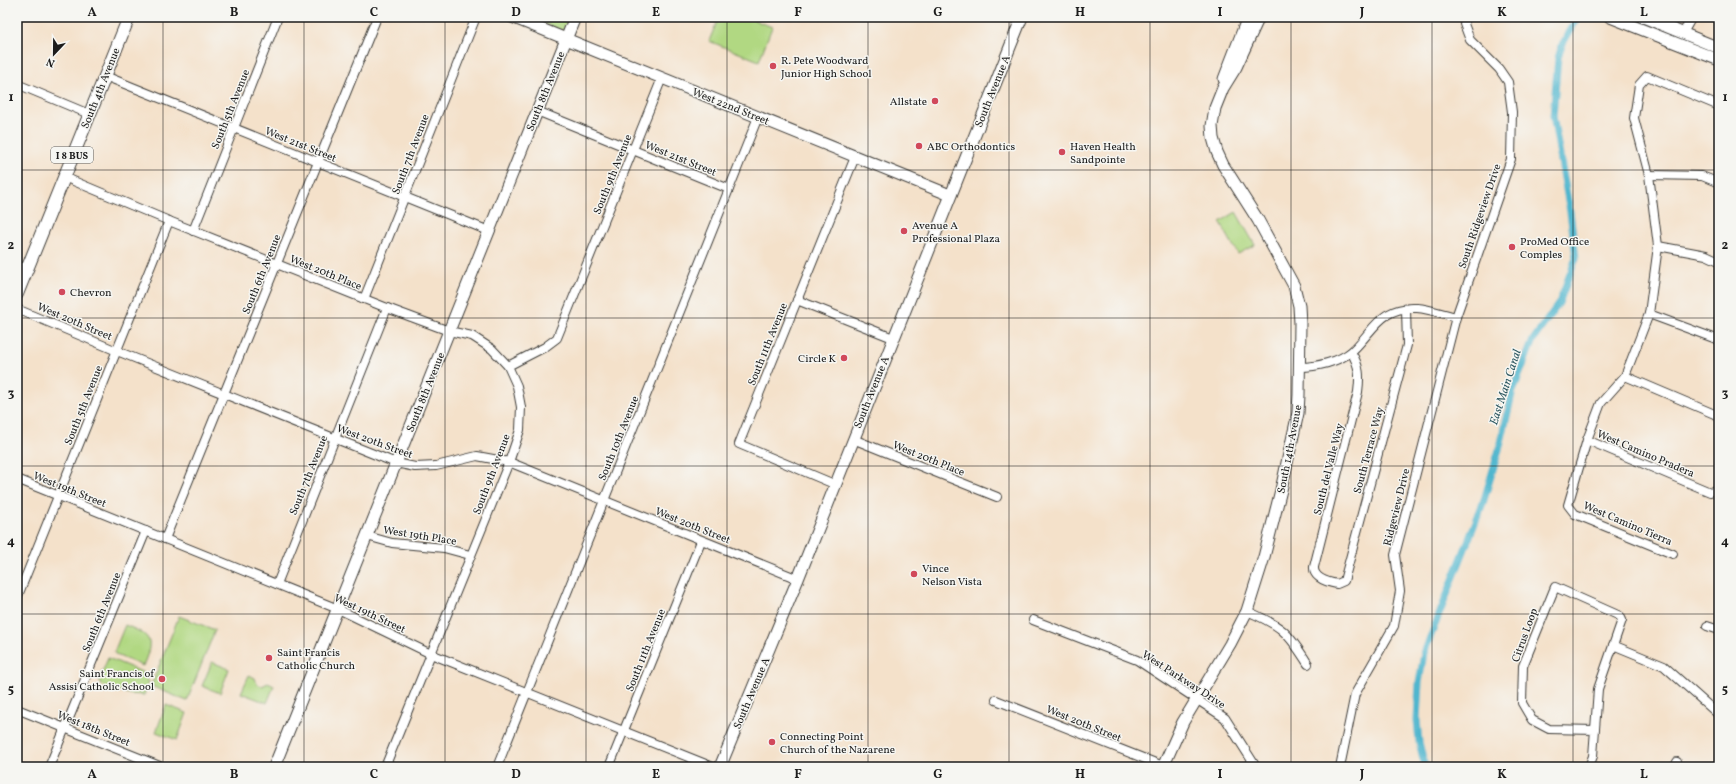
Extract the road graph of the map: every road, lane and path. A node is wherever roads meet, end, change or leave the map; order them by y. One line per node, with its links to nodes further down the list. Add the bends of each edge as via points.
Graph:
1 (129, 17): 19 (main road, South 4th Avenue / I 8 BUS)
2 (278, 17): 27 (street, South 5th Avenue)
3 (377, 17): 30 (street, South 6th Avenue)
4 (476, 17): 36 (street, South 7th Avenue)
5 (512, 17): 16 (street, West 22nd Street)
6 (575, 17): 16 (street, South 8th Avenue)
7 (1022, 17): 35 (street, South Avenue A)
8 (1248, 17): 22 (street, via 1226,73)
9 (1259, 17): 22 (street, via 1236,67)
10 (1465, 17): 51 (street, South Ridgeview Drive, via 1464,24 1470,40 1499,69 1508,82 1512,112 1511,159)
11 (1610, 17): 14 (street)
12 (1643, 17): 15 (street)
13 (1692, 17): 15 (street)
14 (1630, 25): 15 (street, via 1642,25 1673,37 1678,37); 18 (street)
15 (1682, 33): 17 (street)
16 (566, 38): 20 (street, West 22nd Street); 24 (street, South 8th Avenue)
17 (1719, 48)
18 (1719, 60)
19 (105, 76): 25 (main road, South 4th Avenue / I 8 BUS); 27 (street, West 21st Street)
20 (662, 78): 26 (street, West 22nd Street); 28 (street, South 9th Avenue)
21 (17, 84): 25 (street)
22 (1223, 88): 58 (street, South 14th Avenue, via 1215,108 1212,126 1217,152 1294,286 1299,306)
23 (1719, 106): 31 (street, via 1647,76 1639,85 1634,118)
24 (537, 112): 28 (street, West 21st Street); 39 (street, South 8th Avenue)
25 (89, 114): 32 (main road, South 4th Avenue / I 8 BUS)
26 (758, 117): 29 (street, West 22nd Street); 34 (street, South 10th Avenue)
27 (234, 128): 30 (street, West 21st Street); 38 (street, South 5th Avenue)
28 (633, 151): 34 (street, West 21st Street); 57 (street, South 9th Avenue, via 557,338)
29 (855, 156): 35 (street, West 22nd Street); 46 (street, South 11th Avenue)
30 (319, 163): 36 (street, West 21st Street); 42 (street, South 6th Avenue)
31 (1649, 175): 33 (street, via 1702,176); 40 (street)
32 (64, 177): 37 (street, West 20th Place); 43 (main road, South 4th Avenue / I 8 BUS)
33 (1719, 183)
34 (729, 189): 72 (street, South 10th Avenue)
35 (950, 195): 53 (street, South Avenue A)
36 (405, 197): 39 (street, West 21st Street); 45 (street, South 7th Avenue)
37 (169, 221): 38 (street, West 20th Place); 55 (street, South 5th Avenue)
38 (193, 231): 42 (street, West 20th Place)
39 (489, 231): 52 (street, South 8th Avenue)
40 (1658, 246): 41 (street, via 1706,255); 50 (street)
41 (1719, 261)
42 (277, 264): 45 (street, West 20th Place); 60 (street, South 6th Avenue)
43 (22, 267): 44 (main road, South 4th Avenue / I 8 BUS)
44 (17, 294)
45 (364, 299): 47 (street, West 20th Place)
46 (797, 300): 53 (street); 68 (street, South 11th Avenue, via 739,444)
47 (387, 308): 52 (street, West 20th Place); 62 (street, South 7th Avenue)
48 (17, 309): 55 (street, West 20th Street)
49 (1406, 309): 51 (street, via 1417,308); 56 (street, via 1379,320); 80 (street, South Terrace Way, via 1407,345 1344,581)
50 (1649, 314): 54 (street); 59 (street)
51 (1456, 317): 109 (street, Ridgeview Drive, via 1395,554 1400,591 1394,626 1355,694)
52 (449, 331): 57 (street, West 20th Place, via 472,336 492,349); 66 (street, South 8th Avenue)
53 (893, 338): 63 (street, South Avenue A)
54 (1719, 340)
55 (117, 351): 60 (street, West 20th Street); 70 (street, South 5th Avenue)
56 (1351, 352): 58 (street, via 1326,364); 80 (street, South del Valle Way, via 1359,370 1358,392 1314,567 1316,576)
57 (508, 366): 65 (street, South 9th Avenue, via 517,386 521,407 520,430)
58 (1300, 367): 84 (street, South 14th Avenue, via 1294,433 1264,556)
59 (1625, 376): 61 (street); 64 (street, via 1601,403)
60 (224, 393): 62 (street, West 20th Street); 75 (street, South 6th Avenue)
61 (1719, 416)
62 (335, 438): 66 (street, West 20th Street); 81 (street, South 7th Avenue)
63 (853, 439): 68 (street, South Avenue A); 71 (street, West 20th Place)
64 (1587, 440): 69 (street, West Camino Pradera, via 1710,492); 77 (street, West Camino Tierra, via 1568,505 1575,513)
65 (509, 462): 66 (street, West 20th Street, via 477,456 436,466 415,467); 72 (street, West 20th Street); 78 (street, South 9th Avenue)
66 (396, 463): 74 (street, South 8th Avenue)
67 (17, 479): 70 (street, West 19th Street)
68 (834, 484): 79 (street, South Avenue A)
69 (1719, 489)
70 (58, 496): 73 (street, West 19th Street); 82 (street, South 5th Avenue)
71 (997, 497)
72 (605, 501): 76 (street, West 20th Street); 91 (street, South 10th Avenue)
73 (146, 531): 75 (street, West 19th Street); 96 (street, South 6th Avenue)
74 (367, 536): 78 (street, West 19th Place, via 392,543 444,548); 83 (street, South 8th Avenue)
75 (165, 539): 81 (street, West 19th Street)
76 (701, 541): 79 (street, West 20th Street); 98 (street, South 11th Avenue)
77 (1673, 554)
78 (470, 555): 89 (street, South 9th Avenue)
79 (798, 579): 106 (street, South Avenue A)
80 (1330, 583)
81 (277, 584): 83 (street, West 19th Street)
82 (17, 598)
83 (338, 609): 89 (street, West 19th Street); 101 (street, South 8th Avenue)
84 (1247, 611): 90 (street, via 1279,626 1296,644); 92 (street, South 14th Avenue)
85 (1033, 620): 92 (street, West Parkway Drive, via 1137,660)
86 (1707, 626): 87 (street)
87 (1719, 630)
88 (1613, 645): 95 (street, via 1664,666); 97 (street, via 1598,688); 97 (street, Citrus Loop, via 1622,620 1620,616 1554,588 1523,666 1522,703 1532,720 1549,729)
89 (431, 654): 91 (street, West 19th Street); 102 (street, South 9th Avenue)
90 (1308, 664)
91 (527, 692): 98 (street, West 19th Street); 103 (street, South 10th Avenue)
92 (1197, 699): 107 (street, South 14th Avenue, via 1183,722); 108 (street, West Parkway Drive, via 1225,718)
93 (996, 700): 107 (street, West 20th Street)
94 (17, 709): 96 (street, West 18th Street)
95 (1719, 715)
96 (65, 728): 99 (street, South 6th Avenue); 100 (street, West 18th Street)
97 (1595, 730): 110 (street, via 1593,756)
98 (624, 731): 104 (street, South 11th Avenue); 105 (street, West 19th Street)
99 (50, 767)
100 (162, 767)
101 (274, 767)
102 (385, 767)
103 (498, 767)
104 (609, 767)
105 (713, 767)
106 (720, 767)
107 (1163, 767)
108 (1256, 767)
109 (1340, 767)
110 (1589, 767)

